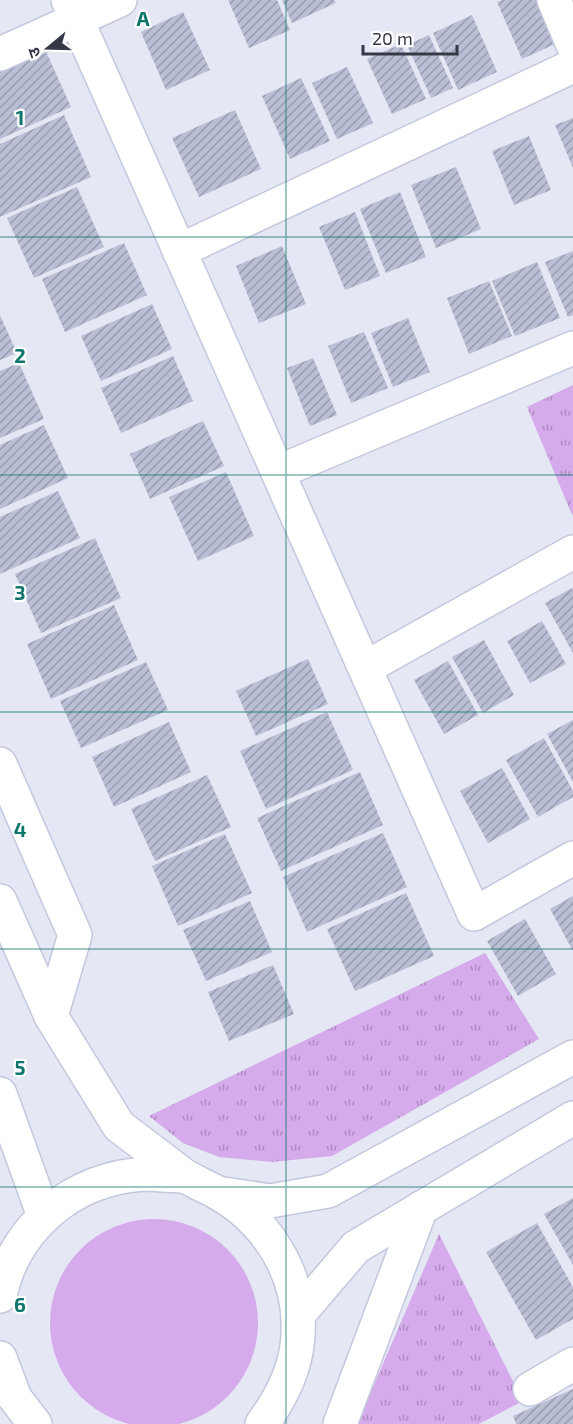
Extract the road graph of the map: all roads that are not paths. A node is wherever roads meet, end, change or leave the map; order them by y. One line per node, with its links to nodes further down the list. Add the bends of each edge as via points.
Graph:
1 (120, 0): 3 (street)
2 (554, 0): 4 (street)
3 (72, 10): 5 (street); 7 (street)
4 (573, 45)
5 (0, 54)
6 (573, 66): 7 (street)
7 (179, 250): 9 (street)
8 (573, 348): 9 (street)
9 (278, 472): 11 (street)
10 (573, 552): 11 (street)
11 (365, 668): 13 (street, via 474,914)
12 (0, 764): 15 (street, via 75,935)
13 (573, 858)
14 (0, 901): 15 (street)
15 (51, 1016): 19 (street, via 119,1126)
16 (573, 1057): 20 (street, via 328,1191 270,1201)
17 (0, 1094): 22 (street)
18 (573, 1118): 21 (street)
19 (186, 1177): 20 (street); 22 (street, via 153,1174 111,1179 70,1195)
20 (222, 1194): 24 (street, via 252,1216 275,1245 290,1279)
21 (421, 1208): 24 (street, via 356,1247); 30 (street)
22 (44, 1216): 23 (street, via 17,1248)
23 (0, 1296)
24 (298, 1315): 29 (street, via 297,1346 289,1376)
25 (0, 1358): 28 (street, via 15,1398)
26 (573, 1364): 27 (street)
27 (530, 1389)
28 (35, 1424)
29 (262, 1424)
30 (340, 1424)

